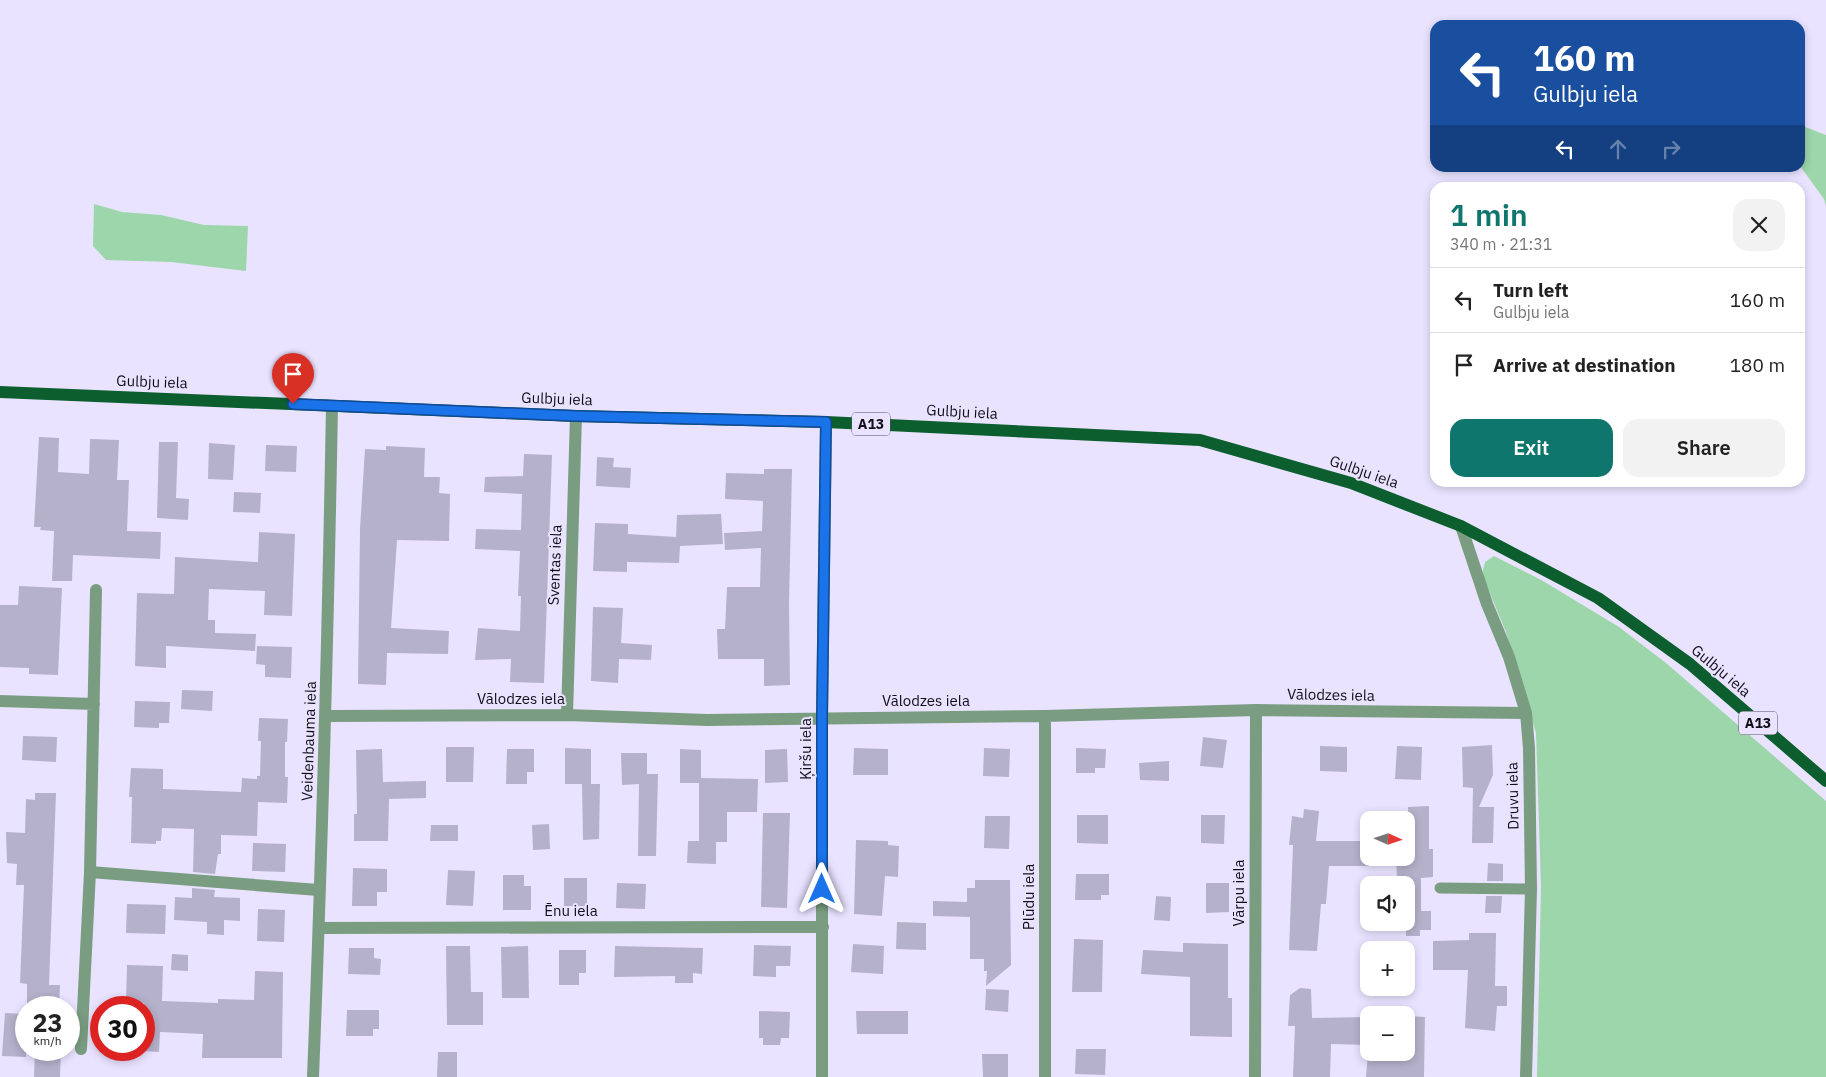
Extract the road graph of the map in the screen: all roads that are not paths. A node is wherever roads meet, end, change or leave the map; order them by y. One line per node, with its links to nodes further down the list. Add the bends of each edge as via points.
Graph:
1 (0, 392): 2 (main road, Gulbju iela / A13)
2 (332, 406): 3 (main road, Gulbju iela / A13); 11 (street, Veidenbauma iela)
3 (576, 416): 4 (main road, Gulbju iela / A13); 12 (street, Sventas iela)
4 (826, 422): 5 (main road, Gulbju iela / A13, via 1200,440 1350,483); 14 (street, Ķiršu iela)
5 (1461, 526): 10 (street, Druvu iela); 15 (main road, Gulbju iela / A13, via 1598,598 1690,664)
6 (96, 590): 8 (street)
7 (0, 701): 8 (street)
8 (94, 704): 16 (street)
9 (1256, 710): 10 (street, Vālodzes iela); 13 (street, Vālodzes iela); 26 (street, Vārpu iela)
10 (1526, 713): 18 (street, Druvu iela)
11 (327, 716): 12 (street, Vālodzes iela); 19 (street, Veidenbauma iela)
12 (567, 716): 14 (street, Vālodzes iela, via 707,720)
13 (1045, 716): 14 (street, Vālodzes iela); 25 (street, Plūdu iela)
14 (822, 718): 20 (street, Ķiršu iela)
15 (1826, 781)
16 (90, 872): 19 (street); 22 (street)
17 (1440, 888): 18 (lane)
18 (1531, 889): 27 (street, Druvu iela)
19 (318, 890): 21 (street, Veidenbauma iela)
20 (823, 927): 21 (street, Ēnu iela); 24 (street, Ķiršu iela)
21 (319, 928): 23 (street, Veidenbauma iela)
22 (81, 1049)
23 (313, 1077)
24 (822, 1077)
25 (1045, 1077)
26 (1255, 1077)
27 (1526, 1077)

